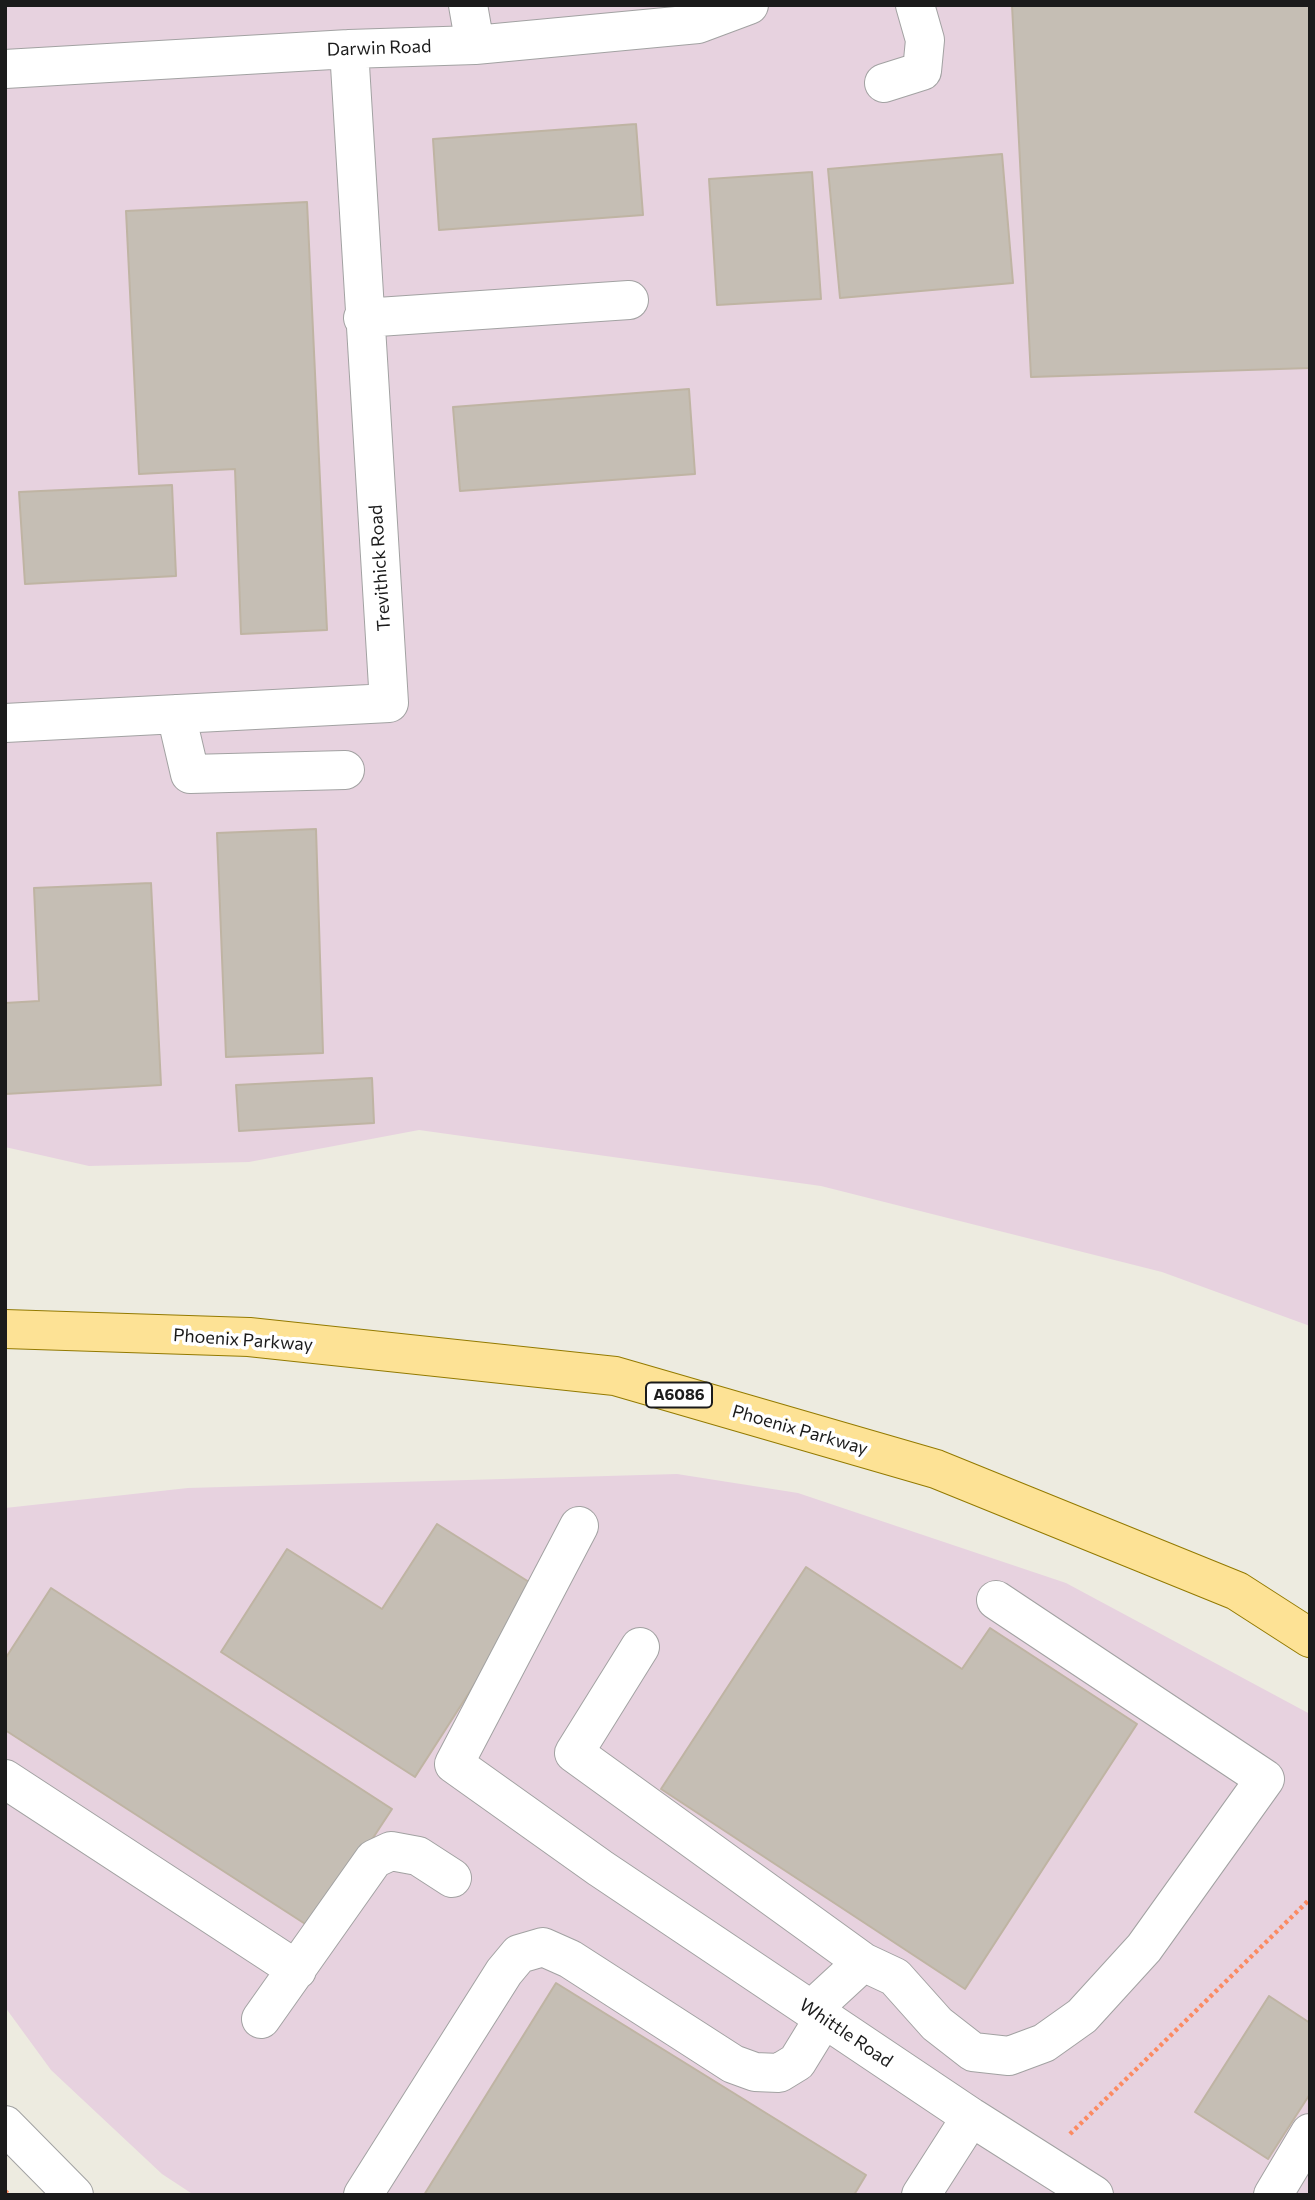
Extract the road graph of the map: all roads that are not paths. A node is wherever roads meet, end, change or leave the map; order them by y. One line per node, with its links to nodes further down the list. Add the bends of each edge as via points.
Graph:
1 (468, 5): 4 (street)
2 (749, 5): 4 (street, Darwin Road, via 698,24)
3 (915, 5): 7 (street, via 925,40 922,71)
4 (475, 45): 5 (street, Darwin Road)
5 (349, 49): 6 (street, Darwin Road); 9 (street, Trevithick Road)
6 (5, 69)
7 (884, 83)
8 (629, 300): 9 (street)
9 (363, 318): 10 (street, Trevithick Road, via 389,703)
10 (176, 714): 11 (street, Trevithick Road); 12 (street, via 190,774)
11 (5, 723)
12 (345, 770)
13 (5, 1329): 16 (main road, Phoenix Parkway / A6086, via 248,1337 615,1376 936,1469 1237,1591)
14 (579, 1526): 22 (street, Whittle Road, via 454,1764)
15 (996, 1600): 20 (street, via 1265,1779 1144,1948 1082,2016 1044,2043 1009,2056 973,2052 937,2024 895,1977)
16 (1310, 1638)
17 (640, 1647): 20 (street, via 574,1753)
18 (5, 1779): 21 (street)
19 (452, 1878): 21 (street, via 418,1856 391,1851 374,1859)
20 (863, 1962): 22 (street)
21 (297, 1970): 23 (street)
22 (818, 2014): 24 (street, Whittle Road); 28 (street, via 797,2062 779,2073 755,2072 733,2064 569,1959 543,1947 519,1954)
23 (261, 2019)
24 (971, 2117): 29 (street); 30 (street, Whittle Road)
25 (5, 2125): 27 (street)
26 (1310, 2133): 31 (street)
27 (75, 2195)
28 (363, 2195)
29 (921, 2195)
30 (1094, 2195)
31 (1273, 2195)

